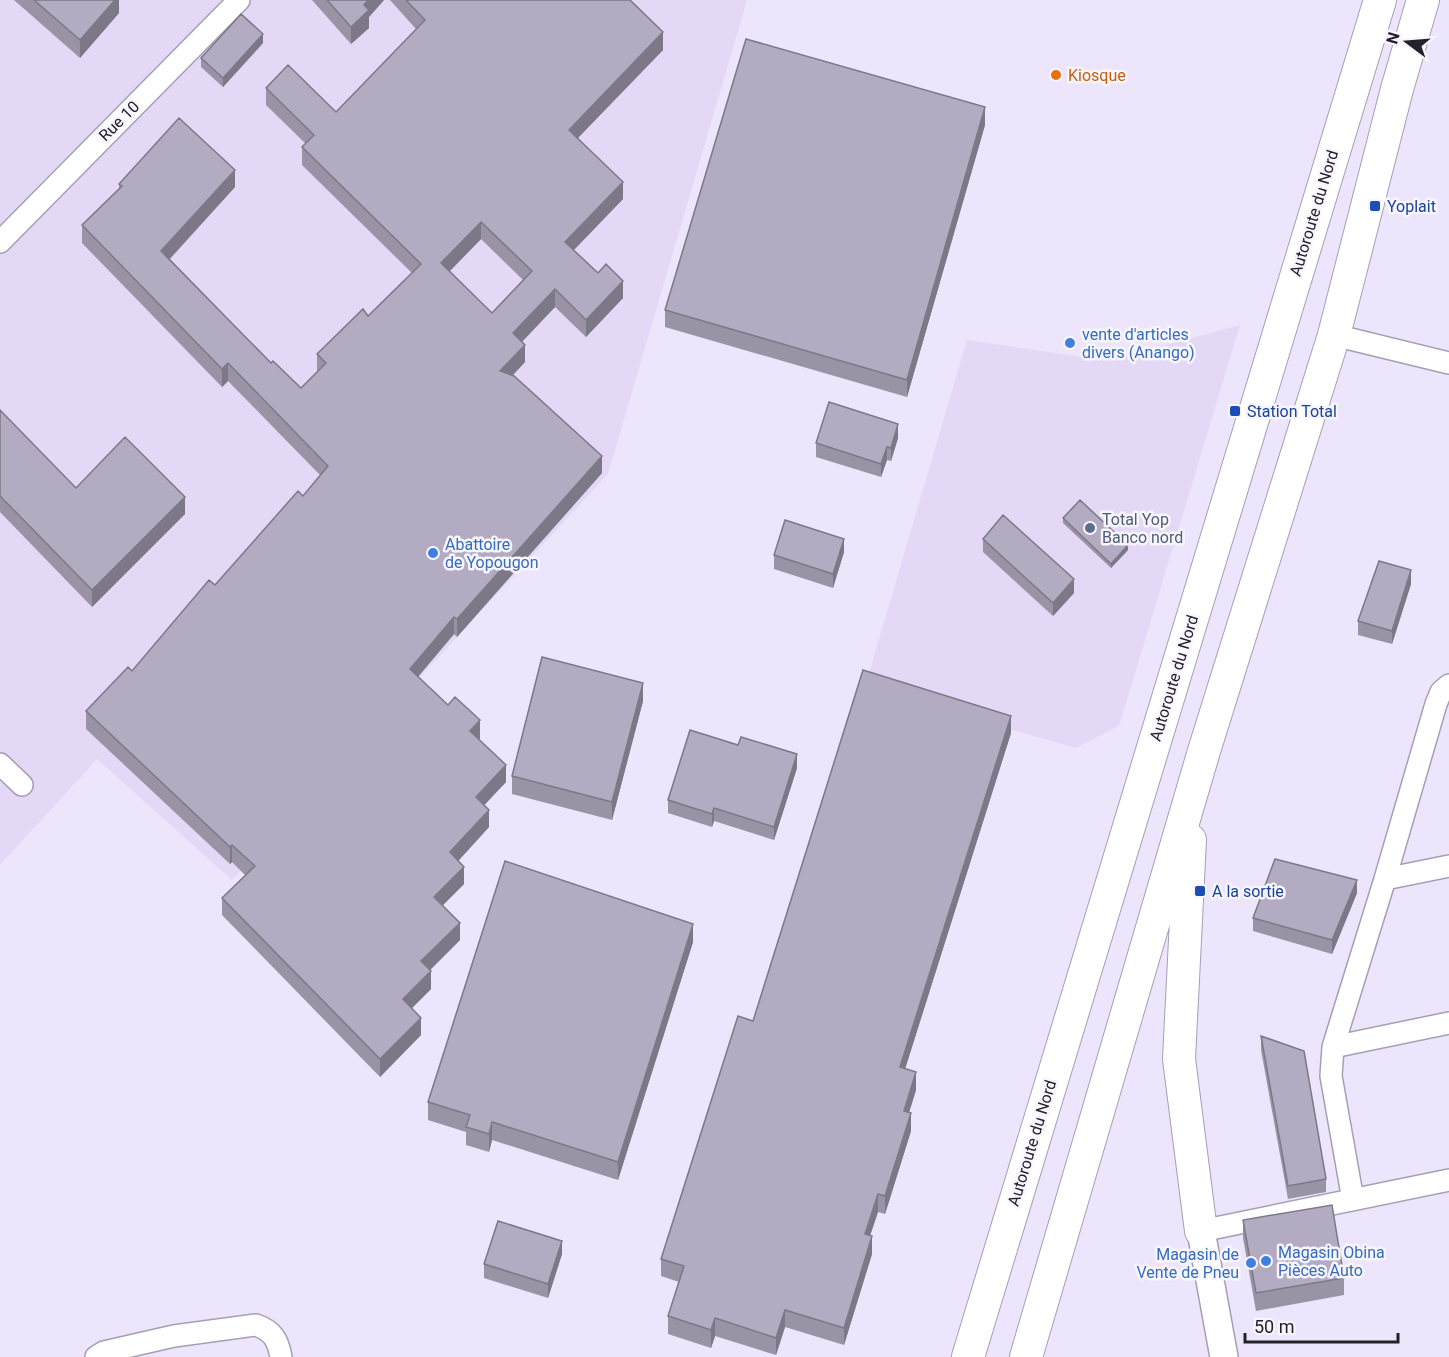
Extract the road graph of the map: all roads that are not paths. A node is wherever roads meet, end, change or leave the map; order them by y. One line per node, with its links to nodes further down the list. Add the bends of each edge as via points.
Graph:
1 (239, 0): 4 (street, Rue 10)
2 (1380, 0): 20 (highway, Autoroute du Nord)
3 (1423, 0): 5 (highway)
4 (0, 242)
5 (1334, 335): 6 (street); 8 (highway)
6 (1449, 363)
7 (1449, 685): 12 (street, via 1436,704)
8 (1203, 751): 17 (highway, via 1191,819 1179,1059); 21 (highway)
9 (0, 764): 10 (street)
10 (22, 785)
11 (1449, 866): 12 (street)
12 (1385, 879): 14 (street)
13 (1449, 1023): 14 (street)
14 (1333, 1047): 16 (street, via 1331,1076)
15 (1449, 1180): 16 (street)
16 (1353, 1200): 17 (street)
17 (1201, 1232): 22 (main road)
18 (96, 1357): 19 (street, via 174,1336 256,1325 268,1329 278,1342)
19 (281, 1357)
20 (968, 1357)
21 (1026, 1357)
22 (1224, 1357)

